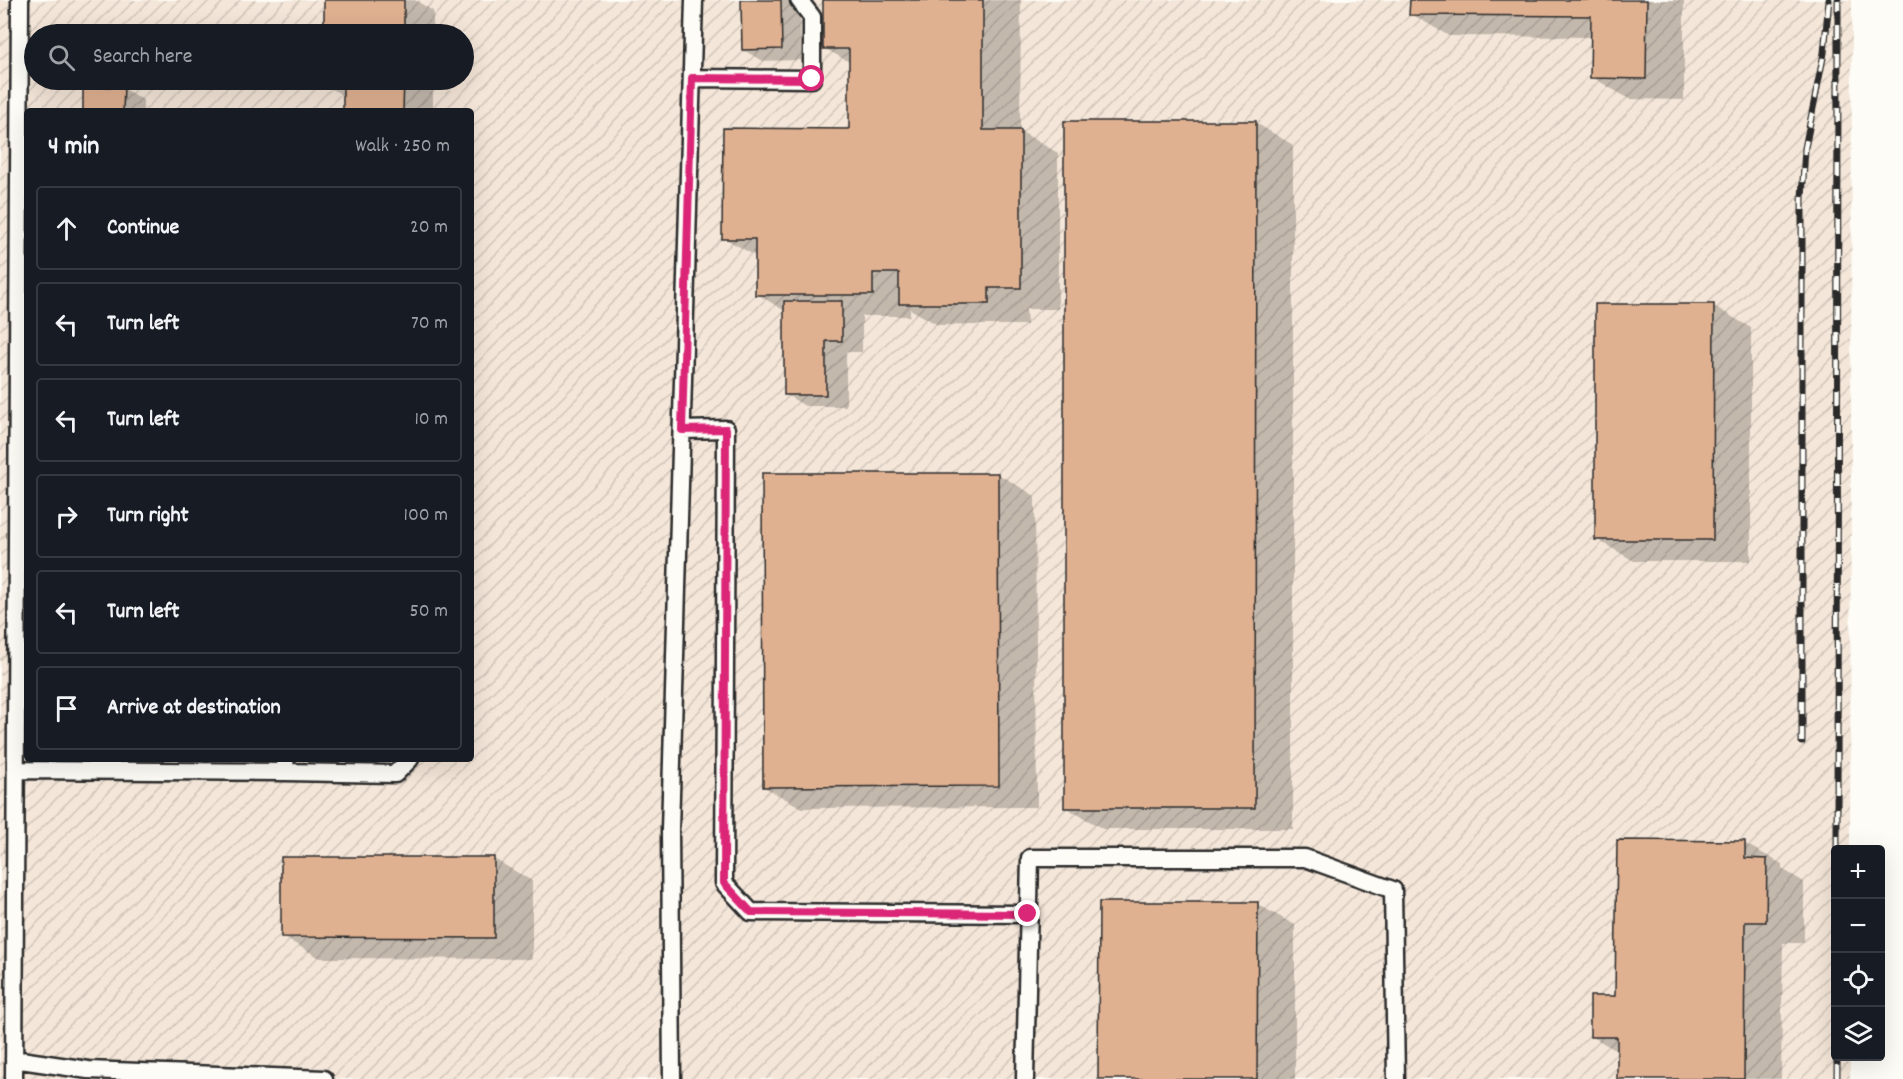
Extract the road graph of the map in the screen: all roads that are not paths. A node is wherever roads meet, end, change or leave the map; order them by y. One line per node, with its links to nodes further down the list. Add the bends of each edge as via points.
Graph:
1 (20, 0): 6 (lane)
2 (694, 0): 4 (lane)
3 (799, 0): 4 (lane, via 812,17 812,79)
4 (692, 78): 5 (lane)
5 (682, 430): 10 (lane, via 726,429 724,883 751,912); 14 (lane, via 670,830)
6 (22, 453): 9 (lane)
7 (407, 762): 8 (lane, via 395,774)
8 (285, 765): 9 (lane)
9 (16, 770): 11 (lane)
10 (1028, 914): 15 (lane); 16 (lane, via 1030,858 1305,858 1393,890)
11 (14, 1059): 12 (lane); 13 (lane, via 87,1070)
12 (14, 1079)
13 (324, 1079)
14 (672, 1079)
15 (1025, 1079)
16 (1396, 1079)

